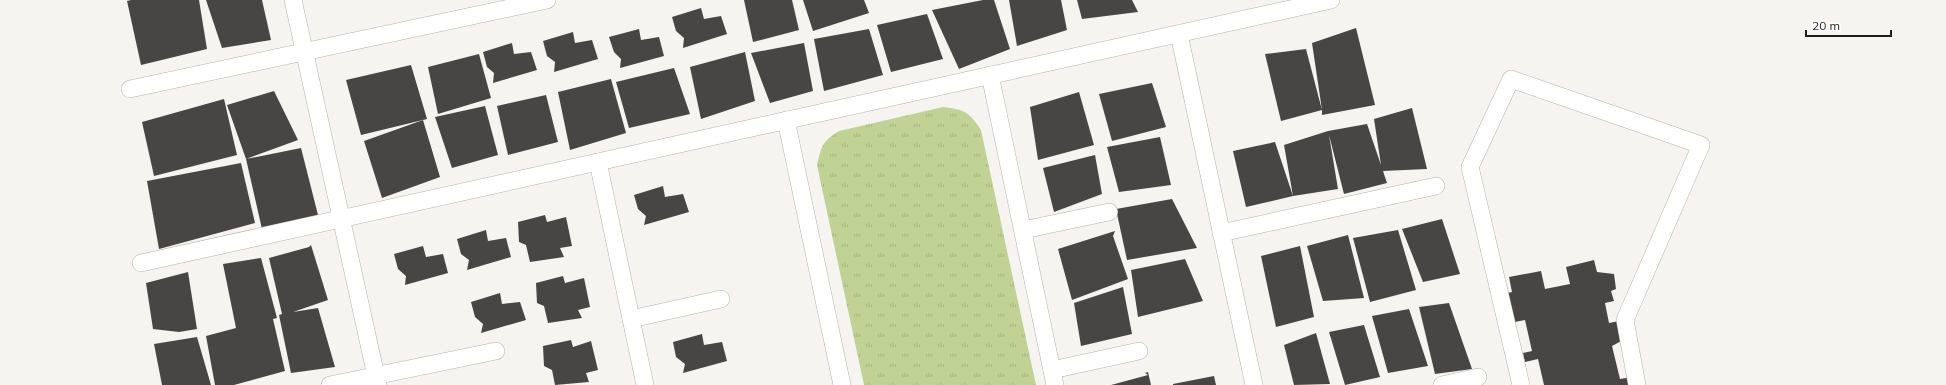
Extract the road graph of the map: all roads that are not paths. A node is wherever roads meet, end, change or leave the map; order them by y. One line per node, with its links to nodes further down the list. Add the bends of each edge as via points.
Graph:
1 (293, 0): 5 (lane)
2 (546, 0): 5 (lane)
3 (1331, 0): 4 (lane)
4 (1179, 34): 6 (lane); 14 (lane)
5 (304, 52): 7 (lane); 12 (lane)
6 (990, 75): 8 (lane); 13 (lane)
7 (130, 90)
8 (786, 120): 9 (lane); 25 (lane)
9 (598, 162): 12 (lane); 17 (lane)
10 (1436, 186): 14 (lane)
11 (1109, 212): 13 (lane)
12 (341, 218): 15 (lane); 22 (lane)
13 (1023, 230): 20 (lane)
14 (1221, 233): 26 (lane)
15 (141, 263)
16 (721, 299): 17 (lane)
17 (631, 319): 24 (lane)
18 (496, 350): 22 (lane)
19 (1139, 351): 20 (lane)
20 (1054, 378)
21 (1478, 378): 27 (lane)
22 (377, 380): 23 (lane)
23 (330, 385)
24 (645, 385)
25 (842, 385)
26 (1254, 385)
27 (1442, 385)
28 (1521, 385): 29 (lane, via 1470,167 1511,79 1701,145 1626,320)
29 (1637, 385)

